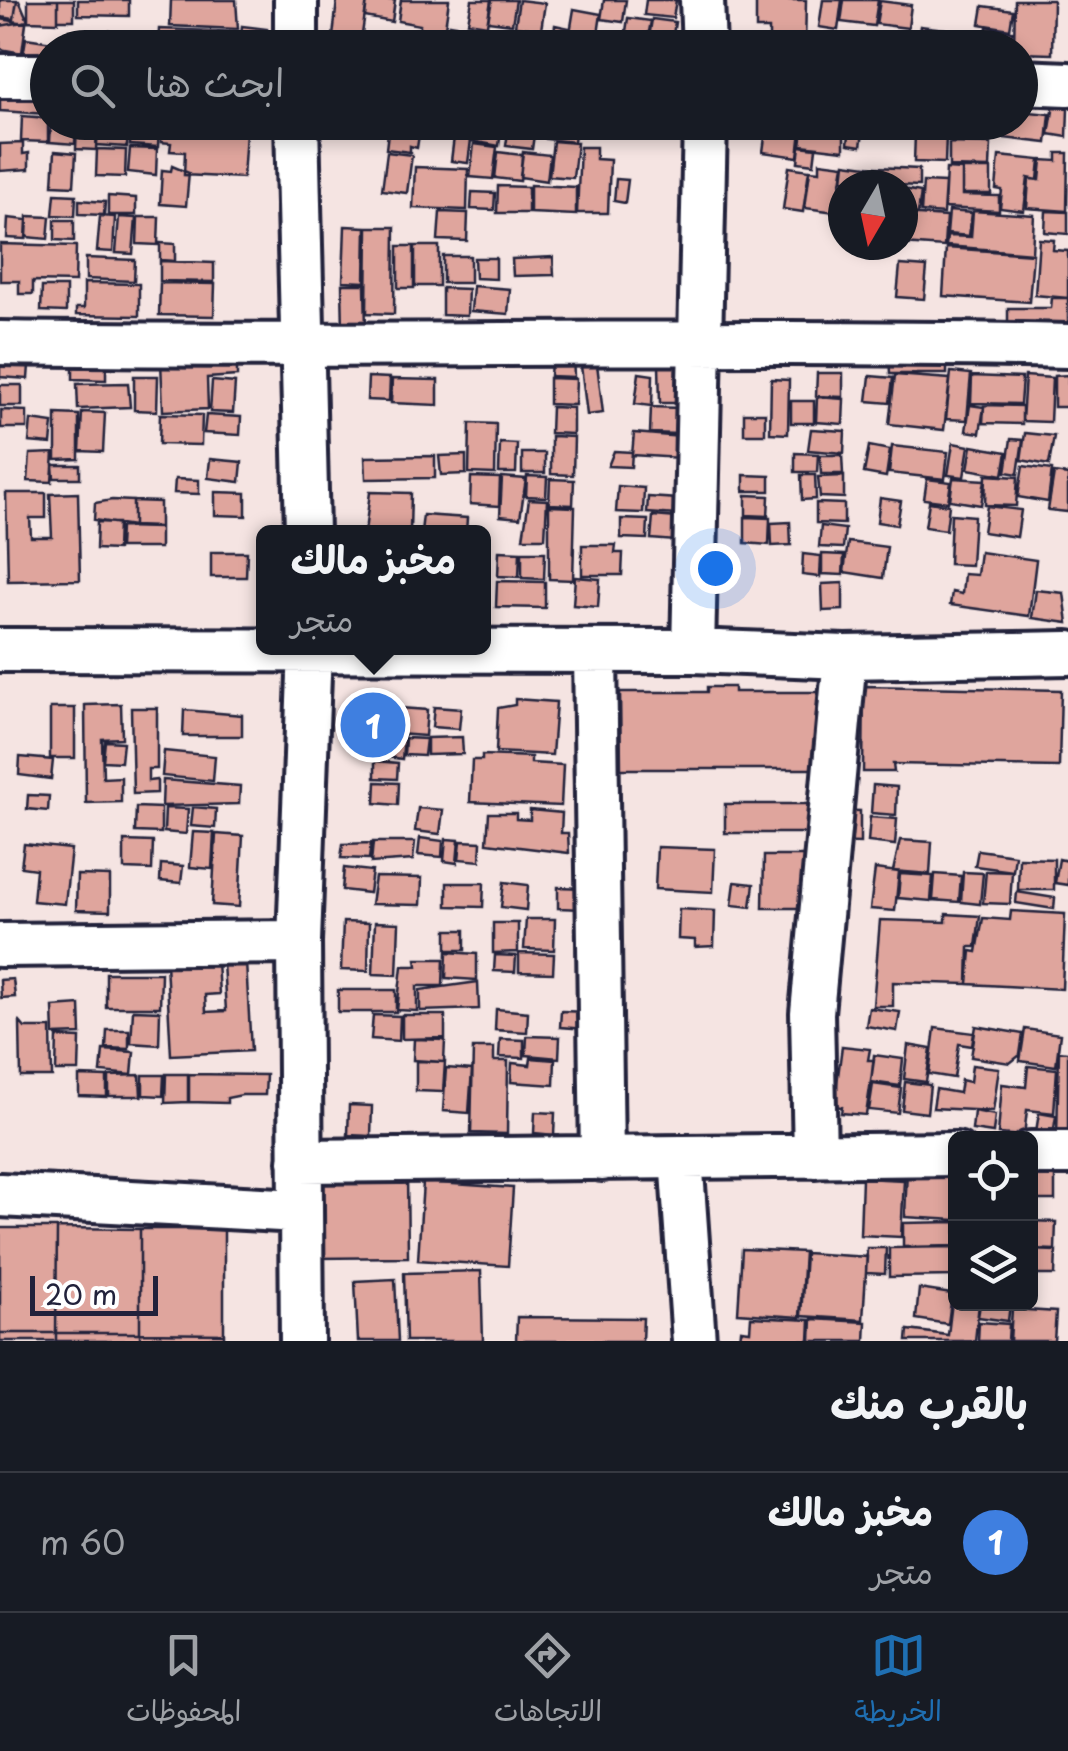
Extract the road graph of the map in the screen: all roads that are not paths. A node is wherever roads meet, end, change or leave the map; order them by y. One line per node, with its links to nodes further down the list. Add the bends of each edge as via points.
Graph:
1 (296, 0): 3 (street)
2 (702, 0): 4 (street)
3 (296, 30)
4 (703, 30)
5 (0, 76): 6 (street)
6 (30, 76)
7 (1038, 83): 8 (street)
8 (1068, 84)
9 (297, 140): 14 (street)
10 (706, 140): 11 (street)
11 (701, 343): 13 (street); 14 (street); 20 (street)
12 (0, 344): 14 (street)
13 (1068, 346)
14 (302, 348): 15 (street)
15 (307, 525)
16 (256, 649): 17 (street)
17 (0, 650)
18 (491, 651): 19 (street)
19 (595, 652): 20 (street); 30 (street)
20 (693, 652): 23 (street)
21 (1068, 653): 23 (street)
22 (310, 655): 24 (street)
23 (846, 657): 29 (street, via 812,1013)
24 (299, 942): 25 (street); 32 (street)
25 (0, 945)
26 (1068, 1153): 28 (street)
27 (948, 1154): 29 (street)
28 (1038, 1154)
29 (816, 1156): 31 (street)
30 (602, 1158): 31 (street); 32 (street)
31 (680, 1158): 36 (street)
32 (300, 1160): 34 (street)
33 (0, 1195): 34 (street)
34 (299, 1211): 35 (street)
35 (302, 1341)
36 (694, 1341)

